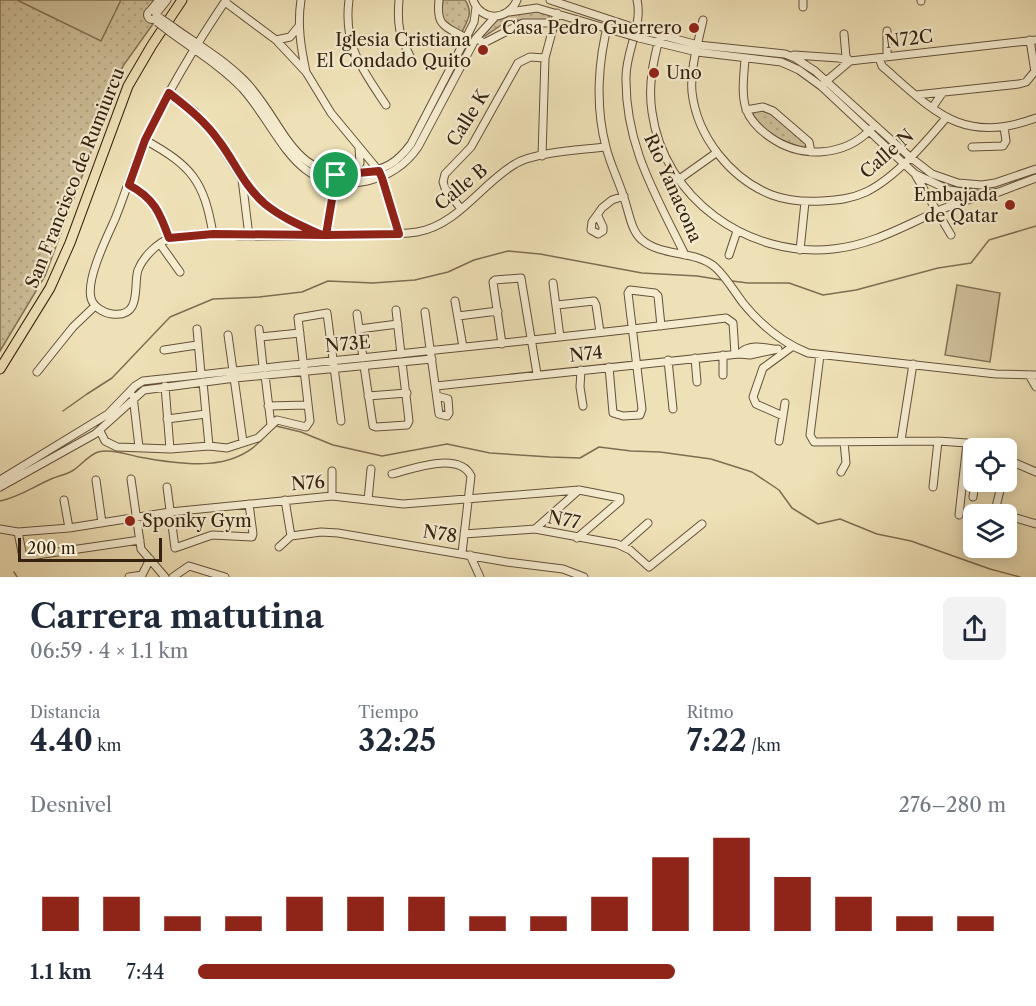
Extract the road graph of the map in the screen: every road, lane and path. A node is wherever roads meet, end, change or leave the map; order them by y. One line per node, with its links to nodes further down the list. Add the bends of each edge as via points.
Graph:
1 (159, 0): 15 (street)
2 (167, 0): 15 (street)
3 (182, 0): 133 (main road, San Francisco de Rumiurcu, via 128,86 50,288)
4 (301, 0): 20 (street)
5 (349, 0): 43 (street, via 349,40 364,73)
6 (399, 0): 31 (street, via 400,38)
7 (439, 0): 23 (street, via 440,21)
8 (517, 0): 13 (street)
9 (550, 0): 19 (street)
10 (637, 0): 89 (street, Rio Yanacona, via 639,14 626,74 629,124 643,169)
11 (226, 1): 26 (street); 28 (street)
12 (473, 2): 16 (street, via 481,12); 23 (street, via 474,22)
13 (509, 12): 14 (street, via 537,8); 16 (street)
14 (557, 13): 18 (street); 19 (street)
15 (156, 17): 28 (street, bridge)
16 (495, 17): 24 (street)
17 (704, 20): 29 (street, Calle N)
18 (554, 23): 24 (street, via 523,23 484,43); 33 (street)
19 (608, 24): 25 (street, via 635,28); 25 (street, bridge, via 628,35); 53 (street, via 599,68)
20 (299, 26): 26 (street, via 290,37); 38 (street)
21 (887, 31): 32 (street)
22 (843, 34): 36 (street)
23 (466, 38): 62 (street, via 411,144)
24 (476, 38): 62 (street, via 409,160)
25 (659, 39): 29 (street); 67 (street, via 651,74 651,110 658,139)
26 (276, 40): 38 (street)
27 (1033, 40): 32 (street, N72C); 37 (street)
28 (196, 47): 41 (street); 66 (street, via 247,94 299,166 322,179)
29 (697, 49): 30 (street, N72C); 34 (street); 56 (street, Calle N, via 694,103)
30 (785, 54): 36 (street, N72C); 39 (street, via 805,63)
31 (410, 56)
32 (887, 56): 35 (street, N72C)
33 (545, 58): 57 (street); 77 (street, Calle K, via 530,57 518,63 471,147 445,174 445,188)
34 (745, 58): 39 (street, via 789,65); 45 (street)
35 (879, 58): 36 (street, N72C); 42 (street, via 882,66)
36 (850, 61): 39 (street)
37 (1036, 71): 40 (street, via 1023,83)
38 (306, 72): 52 (street, via 331,113)
39 (824, 83): 48 (street); 50 (street)
40 (944, 92): 42 (street); 44 (street)
41 (169, 93): 51 (street); 65 (street, via 209,127)
42 (916, 95): 44 (street)
43 (386, 105)
44 (932, 108): 46 (street)
45 (746, 110): 55 (street, via 756,126 777,143); 55 (street, via 763,107 773,111 809,142)
46 (946, 118): 49 (street, via 976,127); 58 (street, Calle N)
47 (1036, 118): 49 (street)
48 (874, 125): 50 (street); 58 (street)
49 (1004, 127): 54 (street, via 1003,146)
50 (869, 131): 55 (street, via 840,149); 59 (street)
51 (145, 140): 69 (street); 81 (street, via 171,154 190,172 201,188)
52 (359, 145): 61 (street, via 360,163); 62 (street)
53 (606, 147): 57 (street, Calle B); 73 (street)
54 (972, 147)
55 (811, 152)
56 (716, 153): 67 (street); 75 (street, Calle N, via 760,189)
57 (542, 156): 77 (street, Calle B, via 513,165)
58 (910, 157): 59 (street, Calle N); 68 (street, via 932,174)
59 (903, 163): 63 (street); 75 (street, Calle N, via 878,186 859,195)
60 (1036, 169): 68 (street, via 995,183)
61 (353, 174): 62 (street); 66 (street)
62 (381, 174): 66 (street, via 354,184); 82 (street)
63 (915, 174): 70 (street); 78 (street)
64 (1036, 178): 71 (street)
65 (242, 179): 72 (street); 74 (street)
66 (335, 179): 83 (street)
67 (678, 180): 80 (street, via 697,204)
68 (958, 183): 70 (street)
69 (129, 185): 86 (street, via 153,203); 95 (street, via 98,261 91,286)
70 (955, 192): 71 (street); 76 (street)
71 (983, 195): 76 (street)
72 (257, 196): 74 (street); 83 (street, via 276,212)
73 (624, 196): 79 (street, via 606,204); 89 (street, via 633,226 644,241)
74 (245, 201): 85 (street)
75 (805, 202): 88 (street)
76 (954, 205): 78 (street)
77 (461, 209): 82 (street, Calle B, via 431,228)
78 (938, 211): 84 (street); 88 (street, via 880,239 834,249)
79 (598, 216)
80 (737, 231): 88 (street); 90 (street)
81 (213, 234): 85 (street, Calle B); 86 (street, Calle B)
82 (399, 234): 83 (street, Calle B)
83 (324, 235): 85 (street, Calle B)
84 (951, 235)
85 (249, 236)
86 (169, 238): 87 (street, Calle B)
87 (160, 244): 91 (street); 95 (street, Calle B, via 137,272 138,290 128,310 110,314)
88 (800, 250)
89 (685, 255): 115 (street, Rio Yanacona, via 704,261 721,274 768,328)
90 (729, 255)
91 (180, 272)
92 (553, 283): 94 (street)
93 (455, 301): 100 (street)
94 (557, 305): 107 (street, via 592,301); 110 (street)
95 (95, 306): 137 (street, via 72,327)
96 (396, 310): 101 (street)
97 (498, 311): 100 (street); 112 (street, via 493,282 523,279); 113 (street)
98 (425, 312): 118 (street)
99 (357, 314): 104 (street)
100 (458, 316): 116 (street)
101 (398, 324): 104 (street); 123 (street)
102 (661, 326): 106 (street, N73E); 106 (street, via 658,296 632,289 629,291); 120 (street, N73E, via 726,318 733,322)
103 (259, 328): 111 (street)
104 (359, 328): 127 (street)
105 (197, 329): 114 (street)
106 (633, 329): 107 (street, N73E); 129 (street)
107 (600, 332): 110 (street, N73E)
108 (300, 333): 111 (street); 128 (street); 131 (street, via 298,318 327,313)
109 (228, 335): 138 (street)
110 (560, 336): 112 (street, N73E)
111 (260, 337): 135 (street)
112 (532, 340): 113 (street, N73E); 139 (street)
113 (502, 344): 116 (street, N73E)
114 (197, 345): 117 (street); 142 (street)
115 (793, 346): 119 (street); 121 (street, Rio Yanacona)
116 (463, 347): 118 (street, N73E)
117 (164, 350)
118 (431, 350): 123 (street, N73E); 125 (street)
119 (782, 350): 120 (street, N74, via 752,347); 157 (street, via 763,368 753,397 756,404)
120 (737, 354): 122 (street, N74)
121 (820, 354): 130 (street, Rio Yanacona); 166 (street, via 810,435 816,443)
122 (723, 355): 124 (street, N74); 140 (street)
123 (402, 358): 125 (street, N73E); 127 (street, N73E); 147 (street)
124 (695, 358): 126 (street, N74); 143 (street)
125 (432, 359): 144 (street)
126 (668, 360): 129 (street, N74); 155 (street)
127 (364, 362): 131 (street, N73E); 149 (street)
128 (303, 363): 131 (street, N73E); 135 (street, N73E); 136 (street)
129 (638, 363): 132 (street, N74); 132 (street, via 640,415 613,413)
130 (912, 364): 141 (street, Rio Yanacona); 162 (street)
131 (334, 365): 136 (street, N73E); 159 (street)
132 (609, 367): 134 (street, N74)
133 (0, 369)
134 (581, 370): 139 (street, N74); 154 (street)
135 (264, 371): 136 (street, N73E); 138 (street, N73E); 153 (street)
136 (305, 371): 152 (street)
137 (37, 372)
138 (234, 374): 142 (street, N73E); 165 (street)
139 (537, 374): 144 (street, N74)
140 (723, 375)
141 (1032, 375): 146 (street)
142 (202, 378): 145 (street, N73E); 148 (street, N73E, via 143,381); 156 (street)
143 (697, 382)
144 (436, 386): 150 (street)
145 (165, 387): 148 (street, N73E); 158 (street)
146 (1036, 387)
147 (407, 393): 149 (street); 149 (street, via 407,425 376,427 372,424)
148 (132, 395): 161 (street, N73E); 169 (street); 171 (street, N73E)
149 (368, 396)
150 (437, 396)
151 (785, 403): 157 (street)
152 (307, 405): 153 (street); 160 (street, via 309,424 303,427 279,420)
153 (268, 406): 160 (street)
154 (583, 406)
155 (673, 409)
156 (206, 414): 158 (street); 168 (street)
157 (783, 416): 163 (street)
158 (167, 419): 170 (street)
159 (341, 421)
160 (271, 425): 165 (street, via 258,438)
161 (100, 431): 169 (street, via 109,445); 171 (street, N73E)
162 (901, 440): 164 (street); 166 (street)
163 (779, 441)
164 (938, 441): 167 (street); 185 (street)
165 (243, 442): 168 (street, via 227,448)
166 (844, 442): 177 (street, via 846,462)
167 (963, 443)
168 (210, 446): 170 (street)
169 (139, 447): 170 (street)
170 (170, 449)
171 (58, 451): 172 (street, N73E); 173 (street, N73E)
172 (47, 453): 173 (street); 183 (street, N73E)
173 (51, 460): 183 (street, N73E)
174 (1017, 463): 178 (street)
175 (371, 469): 193 (street)
176 (332, 471): 188 (street)
177 (841, 472)
178 (1036, 472)
179 (392, 474): 190 (street, via 439,462 454,465 470,474)
180 (131, 479): 197 (street)
181 (963, 479): 196 (street)
182 (96, 480): 199 (street)
183 (2, 482)
184 (167, 486): 195 (street)
185 (933, 486)
186 (579, 490): 190 (street, N76); 205 (street); 209 (street, N76, via 619,497 620,501)
187 (974, 492): 189 (street)
188 (333, 496): 192 (street, N76); 193 (street, N76)
189 (973, 497)
190 (468, 499): 193 (street, N76, via 403,504); 207 (street)
191 (64, 500): 203 (street)
192 (285, 500): 194 (street, N76); 208 (street)
193 (368, 500)
194 (249, 504): 195 (street, N76); 195 (street, via 252,537 212,535 175,548)
195 (170, 512): 197 (street, N76)
196 (959, 515)
197 (137, 518): 199 (street, N76); 210 (street)
198 (1017, 518): 202 (street)
199 (102, 523): 203 (street, N76)
200 (648, 523): 211 (street)
201 (702, 524): 211 (street, N77, via 650,567)
202 (1036, 524)
203 (69, 528): 206 (street, N76)
204 (0, 529): 206 (street, N76)
205 (535, 530): 207 (street, N77); 209 (street, N77)
206 (18, 532): 210 (street, via 23,557)
207 (464, 534): 213 (street)
208 (291, 536): 212 (street); 213 (street, N78, via 329,532)
209 (577, 537): 211 (street, N77)
210 (140, 540): 214 (street, via 141,549)
211 (623, 545)
212 (279, 547)
213 (466, 554): 219 (street); 220 (street, N78, via 563,569)
214 (150, 559): 215 (street, via 142,575); 216 (street)
215 (129, 577)
216 (165, 577)
217 (173, 577): 218 (street, via 189,566)
218 (225, 577)
219 (480, 577)
220 (584, 577)

